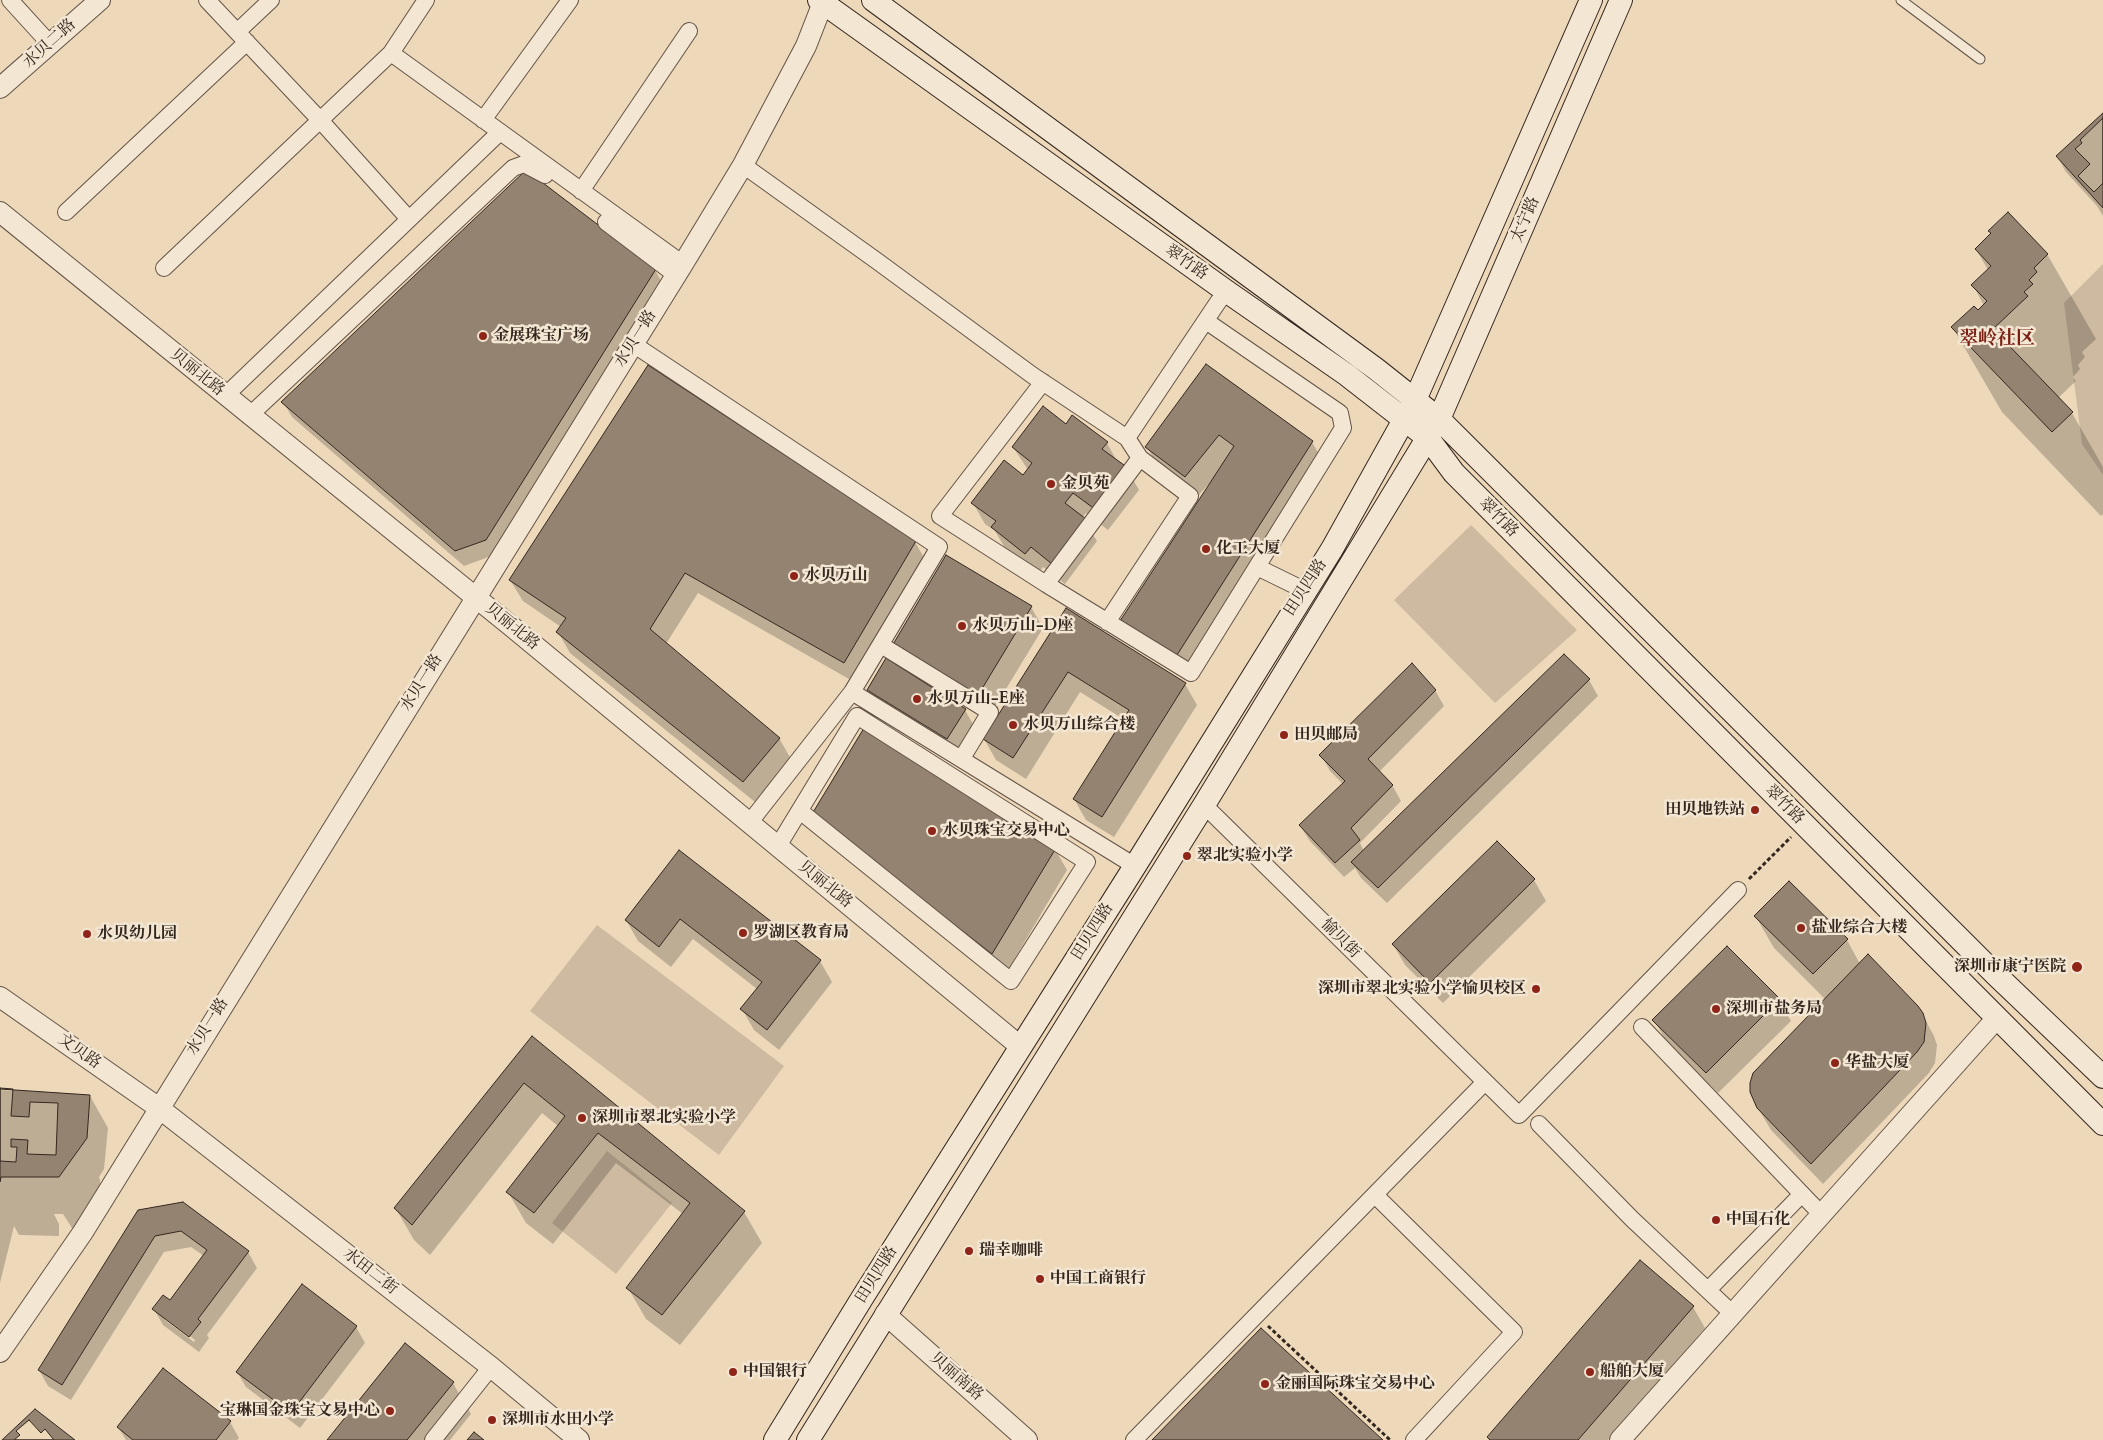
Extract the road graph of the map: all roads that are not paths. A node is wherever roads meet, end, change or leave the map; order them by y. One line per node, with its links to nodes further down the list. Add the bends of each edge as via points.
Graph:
1 (10, 0): 14 (street)
2 (100, 0): 14 (street, 水贝二路)
3 (207, 0): 13 (street)
4 (271, 0): 13 (street)
5 (570, 0): 19 (street)
6 (873, 0): 33 (main road, 翠竹路)
7 (1591, 0): 33 (main road, 太宁路)
8 (1621, 0): 36 (main road, 太宁路)
9 (1901, 0): 16 (lane)
10 (822, 1): 21 (street, 水贝一路, via 806,46); 28 (main road, 翠竹路)
11 (421, 2): 15 (street)
12 (689, 31): 22 (street)
13 (242, 37): 18 (street); 24 (street)
14 (50, 44): 17 (street, 水贝二路)
15 (390, 53): 18 (street); 19 (street)
16 (1980, 58)
17 (0, 88)
18 (320, 120): 25 (street); 26 (street)
19 (483, 120): 20 (street)
20 (500, 132): 22 (street); 25 (street)
21 (743, 165): 27 (street, 水贝一路); 31 (street)
22 (581, 191): 27 (street)
23 (0, 212): 32 (street, 贝丽北路)
24 (66, 212)
25 (408, 218): 32 (street)
26 (164, 268)
27 (679, 270): 30 (street, 水贝一路); 34 (street, via 539,171 524,164 513,168)
28 (1226, 291): 29 (street); 35 (main road, 翠竹路, via 1347,375)
29 (1206, 321): 37 (street); 41 (street, via 1340,412 1343,428)
30 (633, 344): 44 (street, 水贝一路); 46 (street, via 939,547)
31 (1043, 382): 37 (street); 42 (street, via 940,516)
32 (225, 396): 34 (street, 贝丽北路)
33 (1415, 400): 35 (main road, 太宁路); 36 (main road, 翠竹路)
34 (249, 416): 44 (street, 贝丽北路)
35 (1404, 420): 36 (main road, 翠竹路); 39 (main road, 田贝四路)
36 (1433, 429): 40 (main road, 田贝四路); 56 (main road, 翠竹路, via 1454,473); 59 (main road, 翠竹路)
37 (1127, 438): 38 (street)
38 (1140, 458): 42 (street); 45 (street, via 1190,496)
39 (1332, 549): 40 (street); 43 (main road, 田贝四路)
40 (1353, 562): 49 (main road, 田贝四路)
41 (1257, 567): 43 (street); 45 (street, via 1191,674)
42 (1046, 584): 45 (street)
43 (1304, 590): 53 (main road, 田贝四路)
44 (475, 598): 51 (street, 贝丽北路); 61 (street, 水贝一路)
45 (1107, 622)
46 (881, 646): 47 (street); 48 (street, via 990,712)
47 (852, 692): 48 (street); 51 (street)
48 (962, 758): 53 (street)
49 (1204, 805): 60 (street, 愉贝街); 68 (main road, 田贝四路)
50 (800, 811): 50 (street, via 857,716 1087,862 1011,981); 52 (street)
51 (750, 822): 52 (street, 贝丽北路)
52 (778, 846): 58 (street, 贝丽北路)
53 (1135, 866): 58 (main road, 田贝四路)
54 (1738, 890): 60 (street, 愉贝街, via 1519,1115)
55 (0, 997): 61 (street, 文贝路)
56 (1998, 1018): 63 (main road, 翠竹路); 66 (street)
57 (1642, 1028): 64 (street)
58 (1021, 1047): 74 (main road, 田贝四路)
59 (2103, 1077)
60 (1484, 1082): 65 (street)
61 (158, 1108): 70 (street, 水贝一路, via 83,1232); 71 (street, 水田二街)
62 (1539, 1124): 67 (street, via 1632,1219)
63 (2103, 1124)
64 (1802, 1194): 66 (street); 67 (street)
65 (1375, 1195): 77 (street); 78 (street, via 1514,1332)
66 (1822, 1215): 69 (street)
67 (1708, 1290): 69 (street)
68 (885, 1314): 75 (main road, 田贝四路); 76 (street, 贝丽南路)
69 (1733, 1314): 79 (street)
70 (0, 1352)
71 (491, 1367): 72 (street); 73 (street, 水田二街)
72 (433, 1440)
73 (579, 1440)
74 (776, 1440)
75 (808, 1440)
76 (1027, 1440)
77 (1134, 1440)
78 (1414, 1440)
79 (1620, 1440)

